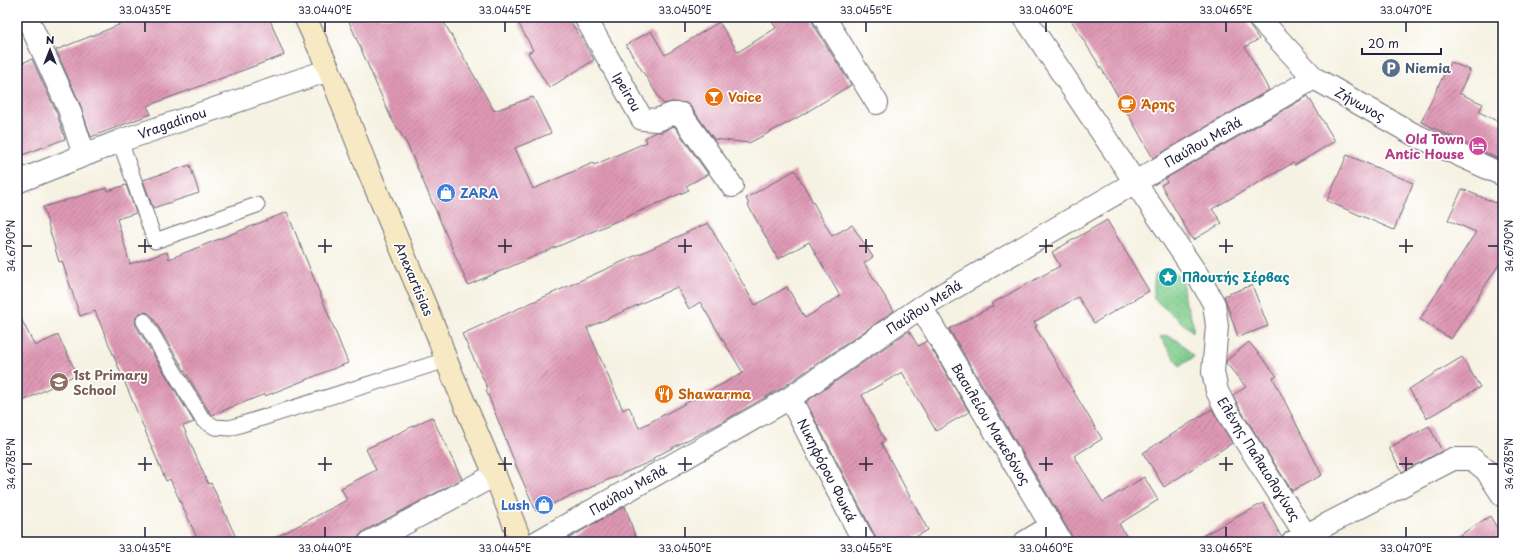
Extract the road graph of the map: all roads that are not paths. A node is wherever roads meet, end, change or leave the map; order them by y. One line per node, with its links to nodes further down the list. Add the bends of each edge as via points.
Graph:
1 (27, 17): 11 (street, via 69,109)
2 (585, 17): 15 (street, Ipeirou, via 642,119 657,120 672,114 681,114)
3 (824, 17): 9 (street)
4 (1258, 17): 8 (street, Ζήνωνος)
5 (1026, 18): 14 (street, Ελένης Παλαιολογίνας)
6 (311, 19): 7 (street, Anexartisias)
7 (329, 70): 10 (street, Vragadinou); 19 (street, Anexartisias)
8 (1314, 78): 12 (street, Ζήνωνος, via 1414,134); 14 (street, Παύλου Μελά)
9 (877, 103)
10 (120, 141): 11 (street, Vragadinou); 16 (lane, via 155,241)
11 (84, 155): 13 (street, Vragadinou)
12 (1503, 175)
13 (17, 182)
14 (1134, 182): 17 (street, Παύλου Μελά); 24 (street, Ελένης Παλαιολογίνας, via 1200,279 1214,304 1217,326 1213,372 1217,391)
15 (732, 186)
16 (257, 205)
17 (921, 307): 20 (street, Παύλου Μελά); 23 (street, Βασιλείου Μακεδόνος)
18 (144, 321): 19 (lane, via 202,420 215,427 230,428)
19 (446, 360): 21 (street, Anexartisias)
20 (790, 398): 27 (street, Παύλου Μελά); 28 (street, Νικηφόρου Φωκά)
21 (495, 475): 25 (street); 26 (street, Anexartisias)
22 (1503, 496): 24 (street, via 1486,470 1472,459 1453,459)
23 (1056, 534): 29 (street)
24 (1303, 540)
25 (370, 542)
26 (522, 542)
27 (537, 542)
28 (864, 542)
29 (1025, 542)

